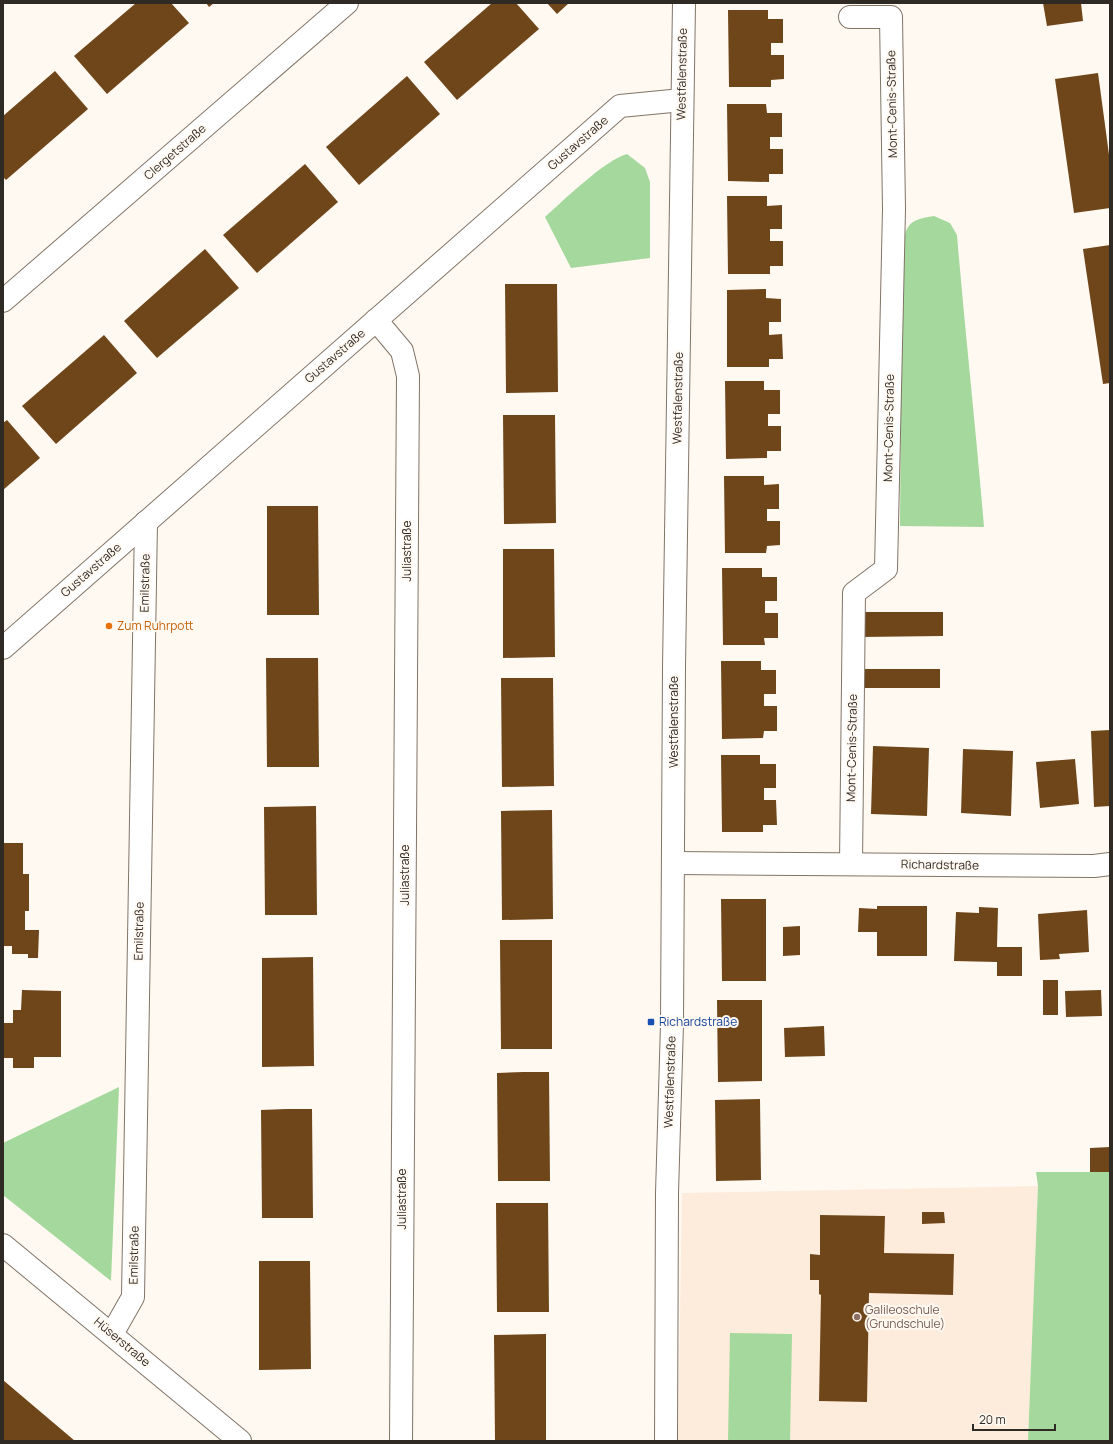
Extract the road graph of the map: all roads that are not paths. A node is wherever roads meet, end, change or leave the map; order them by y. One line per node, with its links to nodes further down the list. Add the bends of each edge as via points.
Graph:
1 (347, 3): 5 (street, Clergetstraße)
2 (684, 3): 4 (street, Westfalenstraße)
3 (850, 18): 10 (street, Mont-Cenis-Straße, via 891,17 894,209 886,569 854,593)
4 (682, 100): 6 (street, Gustavstraße, via 620,106); 9 (street, Westfalenstraße)
5 (3, 302)
6 (376, 320): 7 (street, Gustavstraße); 15 (street, Juliastraße, via 402,351 408,376)
7 (146, 522): 8 (street, Gustavstraße); 13 (street, Emilstraße, via 133,1297)
8 (3, 648)
9 (673, 863): 10 (street, Richardstraße); 16 (street, Westfalenstraße)
10 (851, 864): 11 (street, Richardstraße)
11 (1110, 864)
12 (3, 1245): 13 (street, Hüserstraße)
13 (112, 1334): 14 (street, Hüserstraße)
14 (240, 1441)
15 (401, 1441)
16 (666, 1441)

